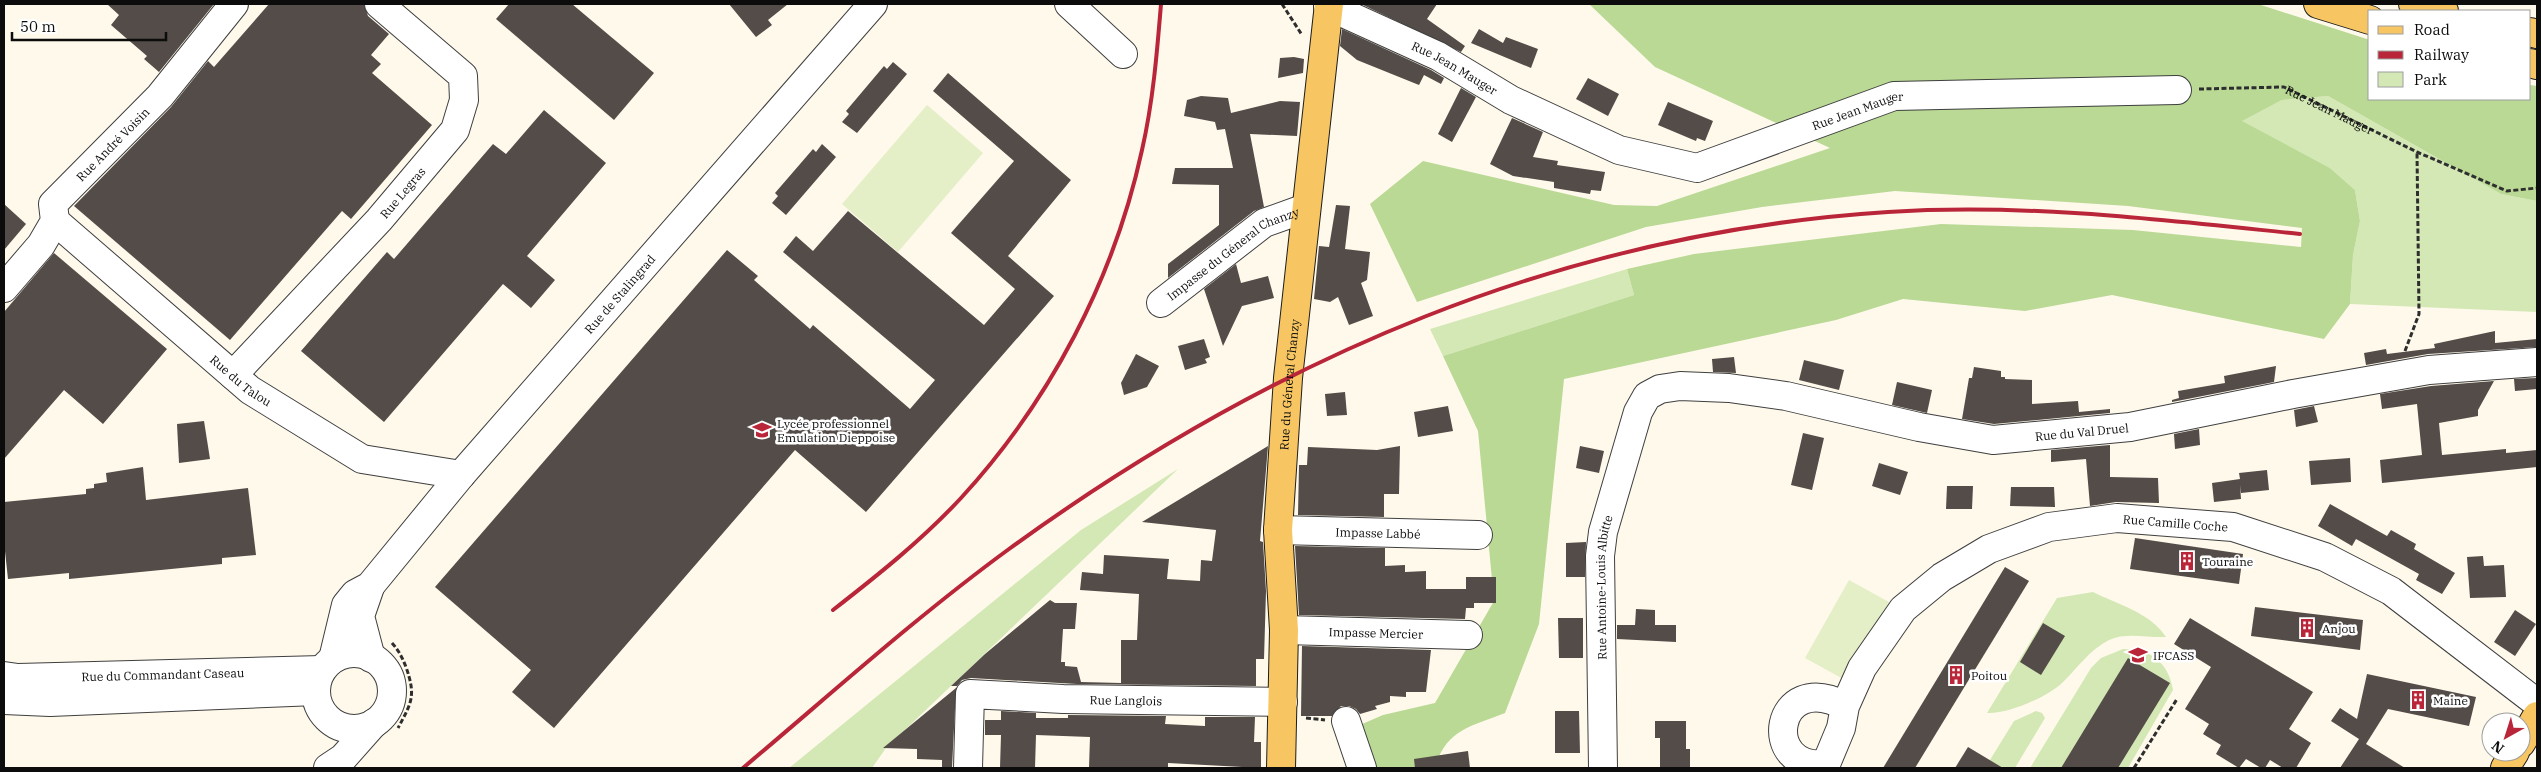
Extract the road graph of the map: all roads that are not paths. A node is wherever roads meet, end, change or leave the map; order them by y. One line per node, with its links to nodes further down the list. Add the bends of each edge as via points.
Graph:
1 (234, 4): 13 (street, Rue André Voisin, via 160,96 53,204)
2 (379, 4): 17 (street, Rue Legras, via 463,76 464,100 455,130 379,220)
3 (873, 4): 19 (street, Rue de Stalingrad)
4 (1069, 4): 10 (street)
5 (2318, 4): 9 (main road)
6 (2413, 4): 8 (main road)
7 (1329, 5): 11 (street, Rue Jean Mauger, via 1438,56 1511,100 1620,150 1697,168 1894,96); 12 (main road, Rue du Géneral Chanzy)
8 (2440, 10)
9 (2368, 19)
10 (1124, 54)
11 (2177, 90)
12 (1306, 208): 15 (street, Impasse du Géneral Chanzy, via 1264,223); 20 (main road, Rue du Géneral Chanzy, via 1288,378)
13 (55, 221): 14 (street, Rue André Voisin, via 41,245); 17 (street, Rue du Talou)
14 (4, 288)
15 (1161, 303)
16 (2537, 362): 18 (street, Rue du Val Druel, via 2430,370 2130,427 1993,440 1919,427 1786,396 1728,388 1680,386 1660,389 1647,396)
17 (233, 375): 19 (street, Rue du Talou, via 250,390 362,459)
18 (1638, 412): 40 (street, Rue Antoine-Louis Albitte, via 1603,532 1600,556)
19 (461, 475): 22 (street, Rue de Stalingrad)
20 (1278, 530): 21 (street, Impasse Labbé); 23 (main road, Rue du Géneral Chanzy)
21 (1478, 535)
22 (370, 586): 25 (street, Rue de Stalingrad, via 360,616); 26 (street, Rue de Stalingrad, via 355,594 346,605)
23 (1284, 630): 24 (street, Impasse Mercier); 31 (main road, Rue du Géneral Chanzy)
24 (1468, 635)
25 (379, 648): 26 (street, via 353,653); 34 (street, via 392,692 383,715)
26 (324, 674): 27 (street, Rue du Commandant Caseau); 28 (street, Rue du Commandant Caseau, via 50,702); 32 (street, via 323,712)
27 (4, 676)
28 (4, 700)
29 (2537, 703): 30 (street, Rue Camille Coche, via 2391,591 2325,557 2233,527 2117,518 2049,527 1989,549 1942,577 1903,609 1862,668)
30 (1845, 706)
31 (1283, 710): 37 (street, Rue Langlois, via 970,694); 38 (main road, Rue du Géneral Chanzy)
32 (330, 720): 34 (street, via 350,728); 35 (street)
33 (1346, 721): 39 (street)
34 (382, 729): 36 (street)
35 (323, 768)
36 (328, 768)
37 (968, 768)
38 (1281, 768)
39 (1362, 768)
40 (1603, 768)

